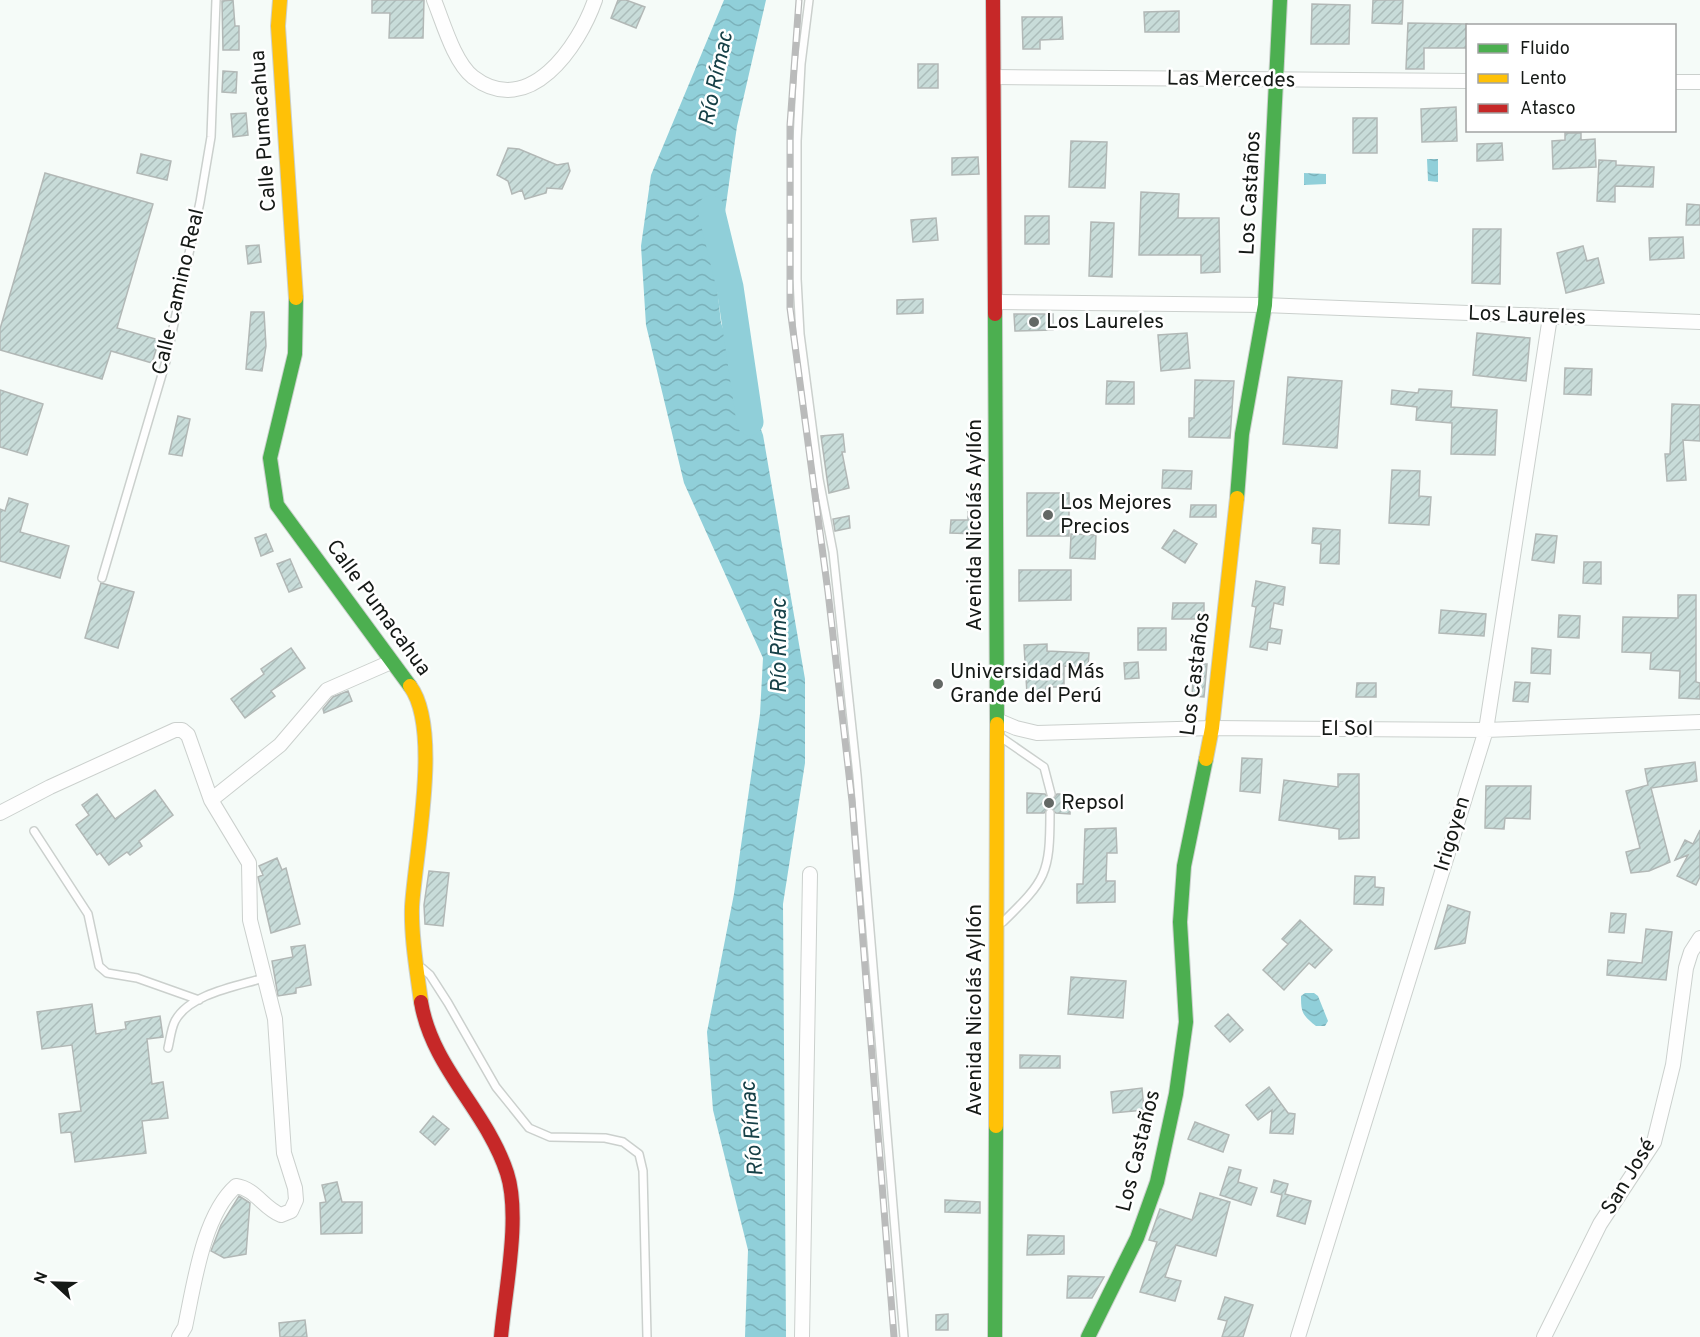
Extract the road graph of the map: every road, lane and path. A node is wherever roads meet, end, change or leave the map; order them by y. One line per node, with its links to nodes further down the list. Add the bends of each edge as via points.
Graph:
1 (216, 0): 17 (lane, Calle Camino Real, via 211,137 200,202 166,361)
2 (280, 0): 18 (main road, Calle Pumacahua, via 279,37 297,311 295,354 270,458 271,479 277,505)
3 (434, 0): 4 (street, via 452,47 472,76 492,87 510,90 529,86 549,74 572,48)
4 (595, 0)
5 (809, 0): 39 (lane, via 797,141 800,334 819,479 834,552 857,775)
6 (993, 0): 8 (main road, Avenida Nicolás Ayllón)
7 (1280, 0): 9 (main road, Los Castaños)
8 (994, 76): 9 (street, Las Mercedes); 13 (main road, Avenida Nicolás Ayllón)
9 (1278, 81): 10 (street, Las Mercedes); 14 (main road, Los Castaños)
10 (1466, 81)
11 (1676, 82): 12 (street)
12 (1700, 82)
13 (995, 302): 14 (street, Los Laureles); 20 (main road, Avenida Nicolás Ayllón)
14 (1265, 306): 15 (street, Los Laureles); 21 (main road, Los Castaños, via 1242,434)
15 (1550, 317): 16 (street, Los Laureles); 22 (street, Irigoyen)
16 (1700, 322)
17 (102, 578)
18 (391, 662): 24 (street, via 327,690 280,744); 31 (main road, Calle Pumacahua, via 418,698 425,734 412,908)
19 (1700, 722): 22 (street, El Sol)
20 (996, 727): 21 (street, El Sol, via 1037,733); 23 (lane, via 1044,767); 29 (main road, Avenida Nicolás Ayllón)
21 (1212, 728): 22 (street, El Sol); 41 (main road, Los Castaños, via 1184,866 1180,922 1186,1022 1176,1094 1157,1182 1137,1238)
22 (1486, 730): 42 (street, Irigoyen)
23 (1051, 794)
24 (211, 800): 25 (street, via 188,735 175,730); 32 (street, via 249,863 250,920)
25 (0, 813)
26 (1050, 813): 29 (lane, via 1050,855 1045,874 1035,890)
27 (34, 831): 33 (lane, via 88,914 99,966 107,973 137,978)
28 (810, 874): 38 (street)
29 (996, 928): 40 (main road, Avenida Nicolás Ayllón)
30 (1700, 938): 43 (street, San José, via 1686,968 1673,1065 1654,1142 1600,1224)
31 (415, 962): 36 (main road, Calle Pumacahua, via 424,1025 434,1049 508,1174 511,1211); 37 (lane, via 430,975 495,1088 529,1128 550,1137 623,1142 639,1154 644,1172)
32 (267, 977): 33 (lane); 35 (street, via 275,1019 284,1153 296,1200 291,1211 281,1215 270,1211 248,1188 236,1186 227,1194 202,1251 185,1327)
33 (199, 1000): 34 (lane, via 175,1022)
34 (168, 1048)
35 (179, 1337)
36 (501, 1337)
37 (647, 1337)
38 (802, 1337)
39 (904, 1337)
40 (995, 1337)
41 (1088, 1337)
42 (1298, 1337)
43 (1544, 1337)

